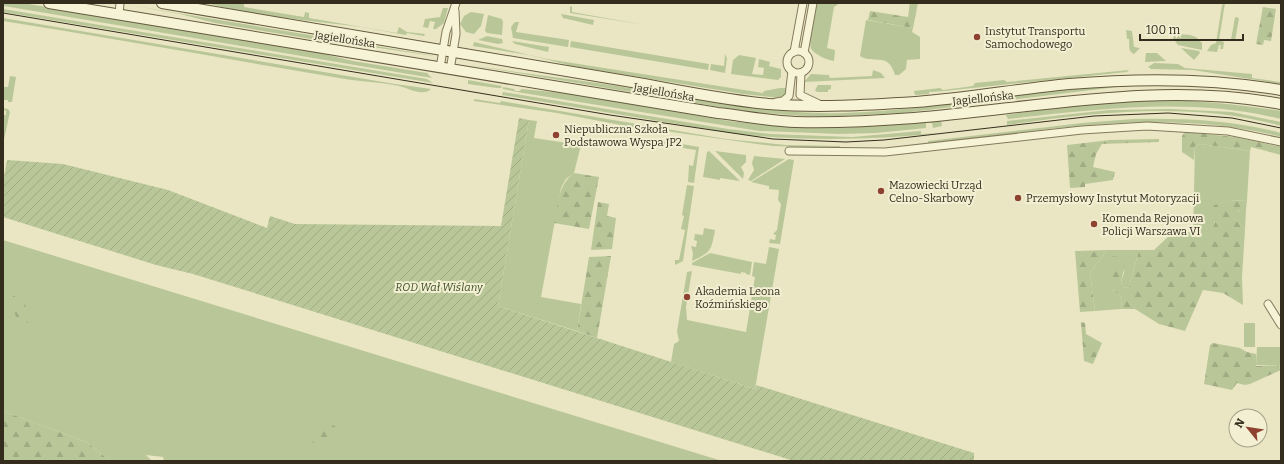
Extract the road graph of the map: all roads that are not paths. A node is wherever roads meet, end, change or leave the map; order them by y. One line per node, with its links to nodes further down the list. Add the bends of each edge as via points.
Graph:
1 (49, 3): 7 (main road, Jagiellońska)
2 (120, 3): 7 (street)
3 (162, 3): 8 (main road, Jagiellońska)
4 (803, 3): 9 (street)
5 (813, 3): 10 (street)
6 (455, 5): 8 (street, via 456,29)
7 (119, 15): 11 (main road, Jagiellońska)
8 (448, 51): 11 (street); 15 (main road, Jagiellońska, via 720,99)
9 (794, 52): 10 (street); 12 (street, via 787,61)
10 (804, 53): 13 (street, via 809,63)
11 (445, 69): 16 (main road, Jagiellońska, via 718,113 795,122 915,118 1137,95 1209,95)
12 (792, 72): 13 (street); 15 (street, via 788,97 783,101)
13 (801, 73): 17 (street, via 800,95)
14 (1281, 90): 17 (main road, Jagiellońska, via 1222,82 1137,80 1069,84 921,102)
15 (768, 104): 17 (main road, Jagiellońska)
16 (1281, 104)
17 (823, 105)
18 (1281, 142): 19 (street, via 1228,131 1146,126 1082,130 885,152)
19 (789, 151)
20 (1268, 304): 21 (street)
21 (1281, 325)

